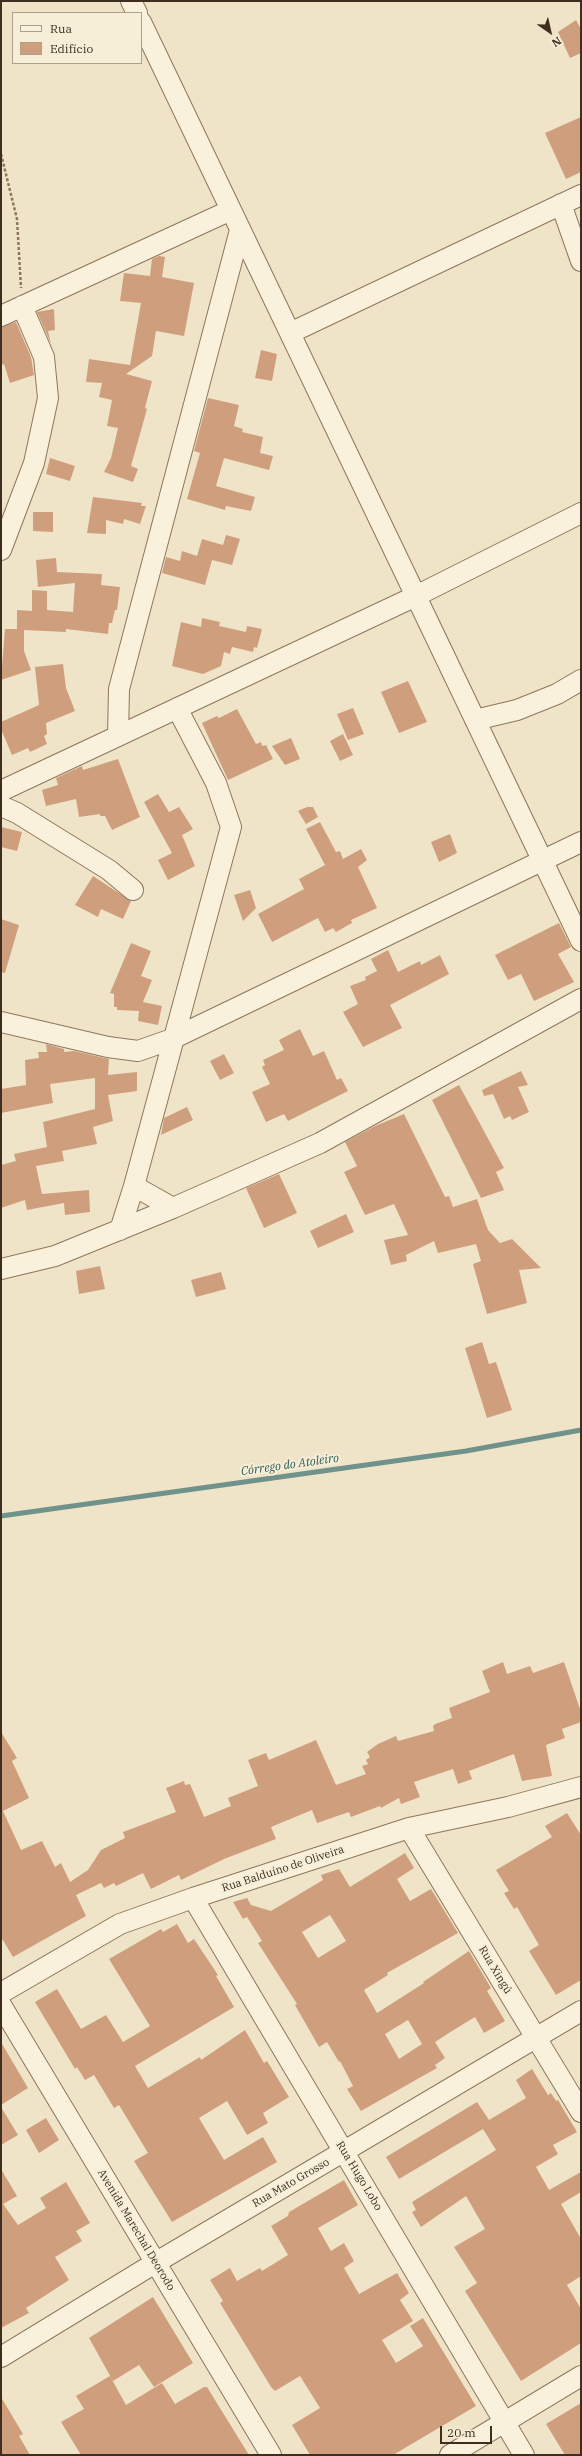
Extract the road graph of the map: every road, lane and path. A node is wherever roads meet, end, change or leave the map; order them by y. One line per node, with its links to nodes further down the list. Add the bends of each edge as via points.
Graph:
1 (131, 1): 2 (street)
2 (136, 12)
3 (142, 24): 7 (street)
4 (1, 154): 10 (path, via 17,219)
5 (581, 195): 6 (street)
6 (561, 204): 9 (street); 12 (street)
7 (231, 210): 8 (street); 10 (street)
8 (240, 230): 12 (street); 19 (street, via 119,689)
9 (581, 261)
10 (22, 306): 11 (street); 14 (street, via 44,357 48,398 34,463)
11 (1, 316)
12 (290, 333): 15 (street)
13 (581, 513): 15 (street)
14 (1, 550)
15 (416, 596): 17 (street); 18 (street)
16 (581, 680): 18 (street, via 557,694 517,710)
17 (177, 708): 19 (street); 28 (street, via 216,783 231,827)
18 (475, 720): 23 (street)
19 (118, 736): 20 (street)
20 (1, 791)
21 (1, 806): 24 (street, via 17,813 109,870)
22 (581, 842): 23 (street)
23 (542, 860): 25 (street); 28 (street)
24 (133, 890)
25 (581, 941)
26 (581, 999): 30 (street, via 320,1143)
27 (1, 1022): 28 (street, via 108,1047 138,1051)
28 (172, 1039): 29 (street)
29 (134, 1186): 30 (street); 31 (street)
30 (173, 1208): 31 (street)
31 (120, 1230): 32 (street, via 55,1256)
32 (1, 1269)
33 (581, 1787): 34 (street, Rua Balduíno de Oliveira, via 508,1807)
34 (409, 1828): 35 (street, Rua Balduíno de Oliveira); 39 (street, Rua Xingú)
35 (193, 1898): 36 (street, Rua Balduíno de Oliveira, via 120,1924); 41 (street, Rua Hugo Lobo)
36 (1, 1993)
37 (1, 2005): 42 (street, Avenida Marechal Deorodo)
38 (581, 2011): 39 (street, Rua Mato Grosso)
39 (536, 2038): 40 (street, Rua Xingú); 41 (street, Rua Mato Grosso)
40 (581, 2112)
41 (344, 2152): 42 (street, Rua Mato Grosso); 45 (street, Rua Hugo Lobo)
42 (155, 2263): 43 (street, Rua Mato Grosso); 46 (street, Avenida Marechal Deorodo)
43 (1, 2357)
44 (581, 2376): 45 (street)
45 (504, 2422): 47 (street); 48 (street, Rua Hugo Lobo)
46 (271, 2455)
47 (450, 2455)
48 (524, 2455)

